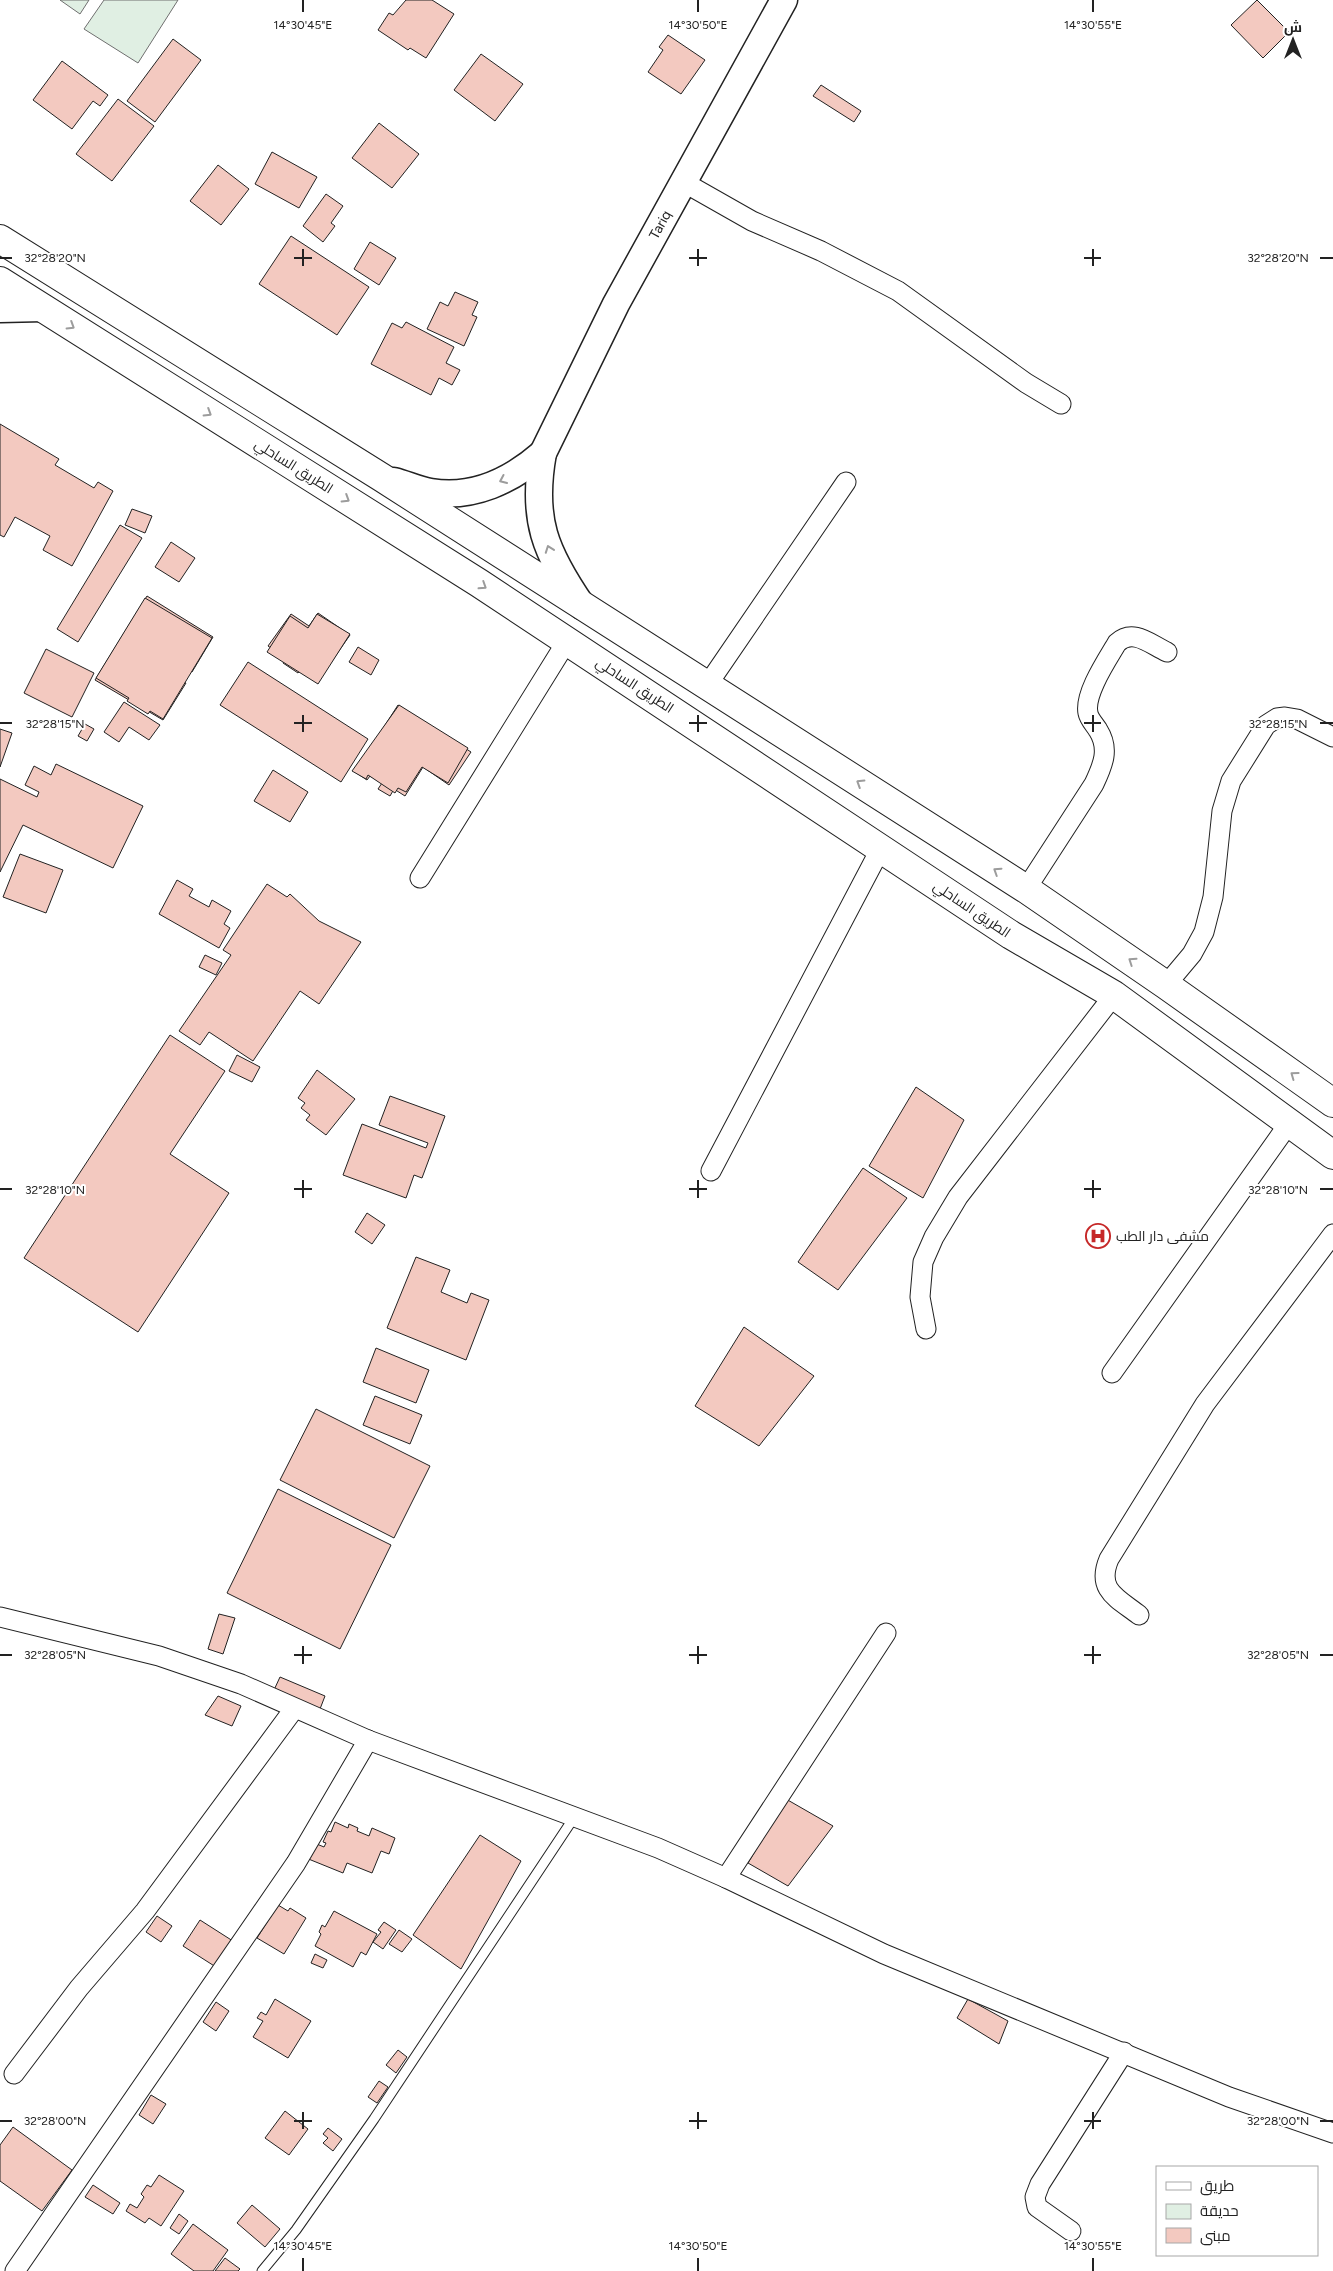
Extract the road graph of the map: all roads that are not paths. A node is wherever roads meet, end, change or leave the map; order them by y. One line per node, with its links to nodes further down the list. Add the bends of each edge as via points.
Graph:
1 (784, 0): 2 (main road, Tariq)
2 (685, 183): 7 (street, via 752,221 821,251 898,291); 8 (main road, Tariq, via 616,304)
3 (0, 239): 9 (highway)
4 (0, 282): 5 (highway, الطريق الساحلي)
5 (43, 308): 6 (main road); 12 (highway, الطريق الساحلي, one-way to 12)
6 (0, 309)
7 (1061, 404)
8 (544, 453): 9 (main road, one-way to 9, via 525,469 480,489 431,492); 11 (main road, one-way to 8, via 551,556 543,531 538,496)
9 (381, 477): 11 (highway)
10 (846, 482): 14 (street)
11 (582, 606): 14 (highway)
12 (567, 641): 16 (highway, الطريق الساحلي); 17 (street)
13 (1166, 652): 18 (street, via 1131,635 1116,643 1089,699 1088,714 1102,736 1106,751 1103,766)
14 (706, 687): 18 (highway, one-way to 14)
15 (1333, 737): 19 (street, via 1297,718 1285,716 1266,725 1231,780 1222,811 1213,897 1204,932 1192,954)
16 (881, 848): 20 (highway, الطريق الساحلي, via 1011,935); 24 (street)
17 (420, 878)
18 (1026, 889): 19 (highway, one-way to 18)
19 (1166, 985): 21 (highway, one-way to 19)
20 (1114, 996): 22 (highway, الطريق الساحلي); 26 (street, via 958,1197 934,1237 924,1262 920,1297)
21 (1333, 1103)
22 (1290, 1122): 23 (highway, الطريق الساحلي); 27 (street)
23 (1333, 1155)
24 (711, 1170)
25 (1333, 1234): 28 (street, via 1205,1404 1109,1559 1105,1582 1109,1592)
26 (926, 1329)
27 (1112, 1373)
28 (1139, 1615)
29 (0, 1617): 31 (street, via 159,1656 241,1684)
30 (886, 1633): 34 (street)
31 (294, 1709): 32 (street); 36 (street, via 145,1911 79,1988)
32 (368, 1740): 33 (street); 39 (street, via 296,1863)
33 (575, 1816): 34 (street); 40 (lane, via 374,2119 296,2230)
34 (726, 1878): 35 (street, via 884,1954)
35 (1124, 2052): 37 (street, via 1228,2097); 38 (street, via 1040,2184 1036,2197 1037,2207)
36 (14, 2074)
37 (1333, 2133)
38 (1071, 2232)
39 (15, 2271)
40 (262, 2271)

